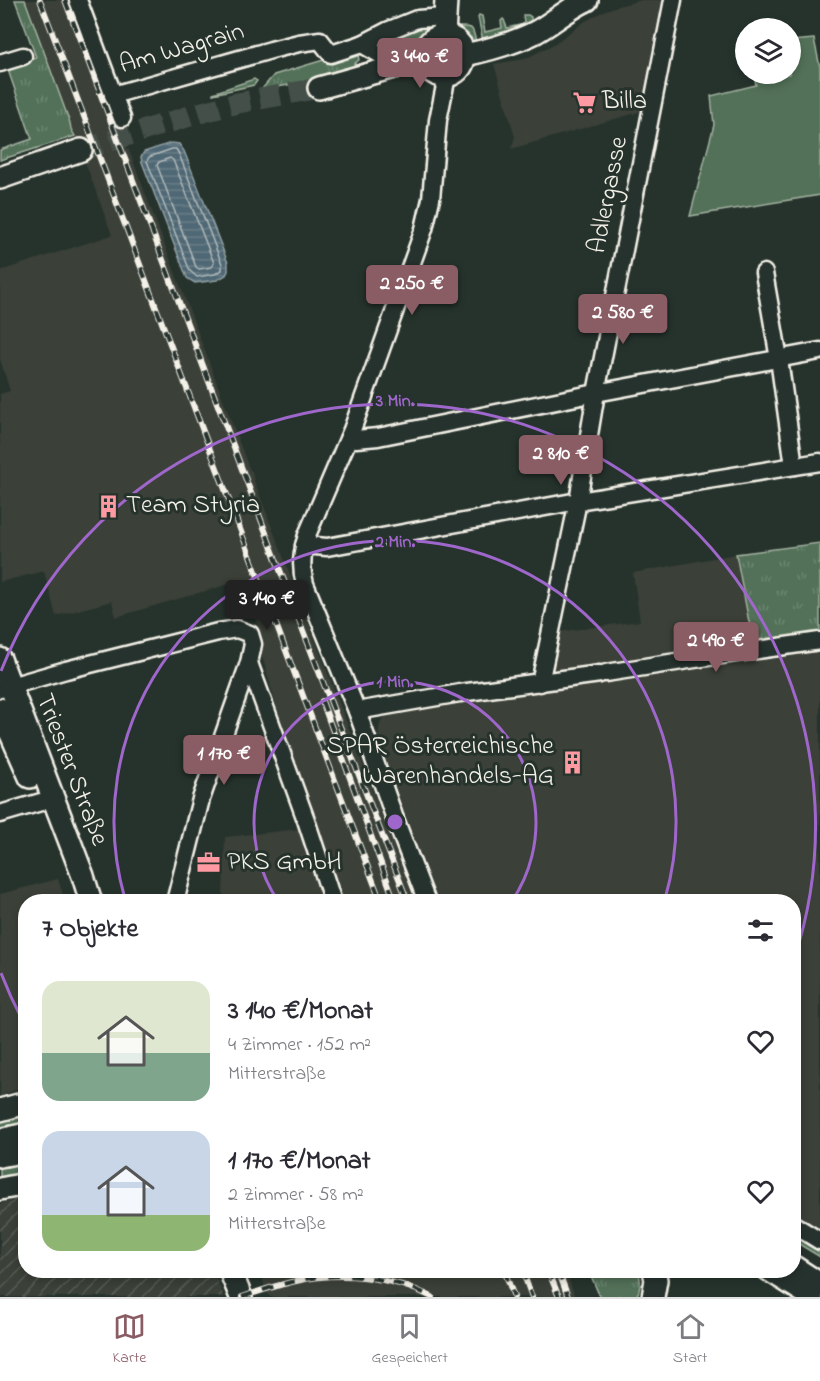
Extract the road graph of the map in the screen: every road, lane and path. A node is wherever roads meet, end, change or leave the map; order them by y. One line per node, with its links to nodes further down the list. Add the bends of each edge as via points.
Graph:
1 (78, 0): 13 (street, Am Wagrain)
2 (587, 0): 6 (main road, via 533,33)
3 (673, 0): 20 (street, Adlergasse)
4 (445, 18): 5 (street, Am Wagrain, via 417,19); 6 (main road); 8 (main road, via 437,37 424,50)
5 (362, 44): 10 (street); 13 (street, Am Wagrain, via 331,54 320,40 299,43)
6 (465, 55): 11 (main road, via 459,70)
7 (23, 56): 9 (street)
8 (425, 62): 10 (main road); 11 (main road, via 430,72)
9 (0, 63)
10 (394, 68): 12 (main road)
11 (445, 76): 21 (street, via 424,229)
12 (319, 88)
13 (113, 95): 14 (street, Am Wagrain)
14 (122, 118)
15 (81, 150): 16 (main road)
16 (0, 178)
17 (764, 273): 19 (street)
18 (820, 351): 19 (street)
19 (779, 359): 20 (street); 23 (street)
20 (596, 393): 21 (street, via 378,437); 24 (street, Adlergasse)
21 (349, 438): 25 (street)
22 (820, 462): 23 (street)
23 (794, 466): 24 (street)
24 (578, 501): 25 (street, via 327,547); 29 (street, Adlergasse)
25 (304, 545): 32 (street, via 305,584)
26 (820, 641): 29 (street)
27 (0, 659): 30 (main road, Triester Straße)
28 (249, 663): 30 (street, via 253,644 250,634 237,629); 37 (street, via 201,799); 38 (street)
29 (540, 683): 32 (street)
30 (5, 687): 36 (main road, Triester Straße)
31 (0, 709): 33 (main road, Triester Straße)
32 (357, 711): 39 (street)
33 (41, 802): 34 (street); 35 (main road, Triester Straße)
34 (0, 814)
35 (74, 894)
36 (89, 894)
37 (177, 894)
38 (330, 894)
39 (424, 894)
40 (18, 1105): 41 (main road)
41 (0, 1110)
42 (18, 1136): 43 (main road)
43 (0, 1140)
44 (18, 1153): 45 (main road)
45 (0, 1156)
46 (18, 1186): 47 (main road)
47 (0, 1189)
48 (801, 1230): 49 (street)
49 (820, 1241)
50 (801, 1262): 51 (main road)
51 (820, 1271)
52 (801, 1272): 58 (main road)
53 (233, 1278): 59 (main road)
54 (249, 1278): 60 (main road)
55 (656, 1278): 61 (main road)
56 (764, 1278): 62 (main road)
57 (782, 1278): 63 (main road)
58 (820, 1284)
59 (241, 1297)
60 (255, 1297)
61 (653, 1297)
62 (789, 1297)
63 (812, 1297)

